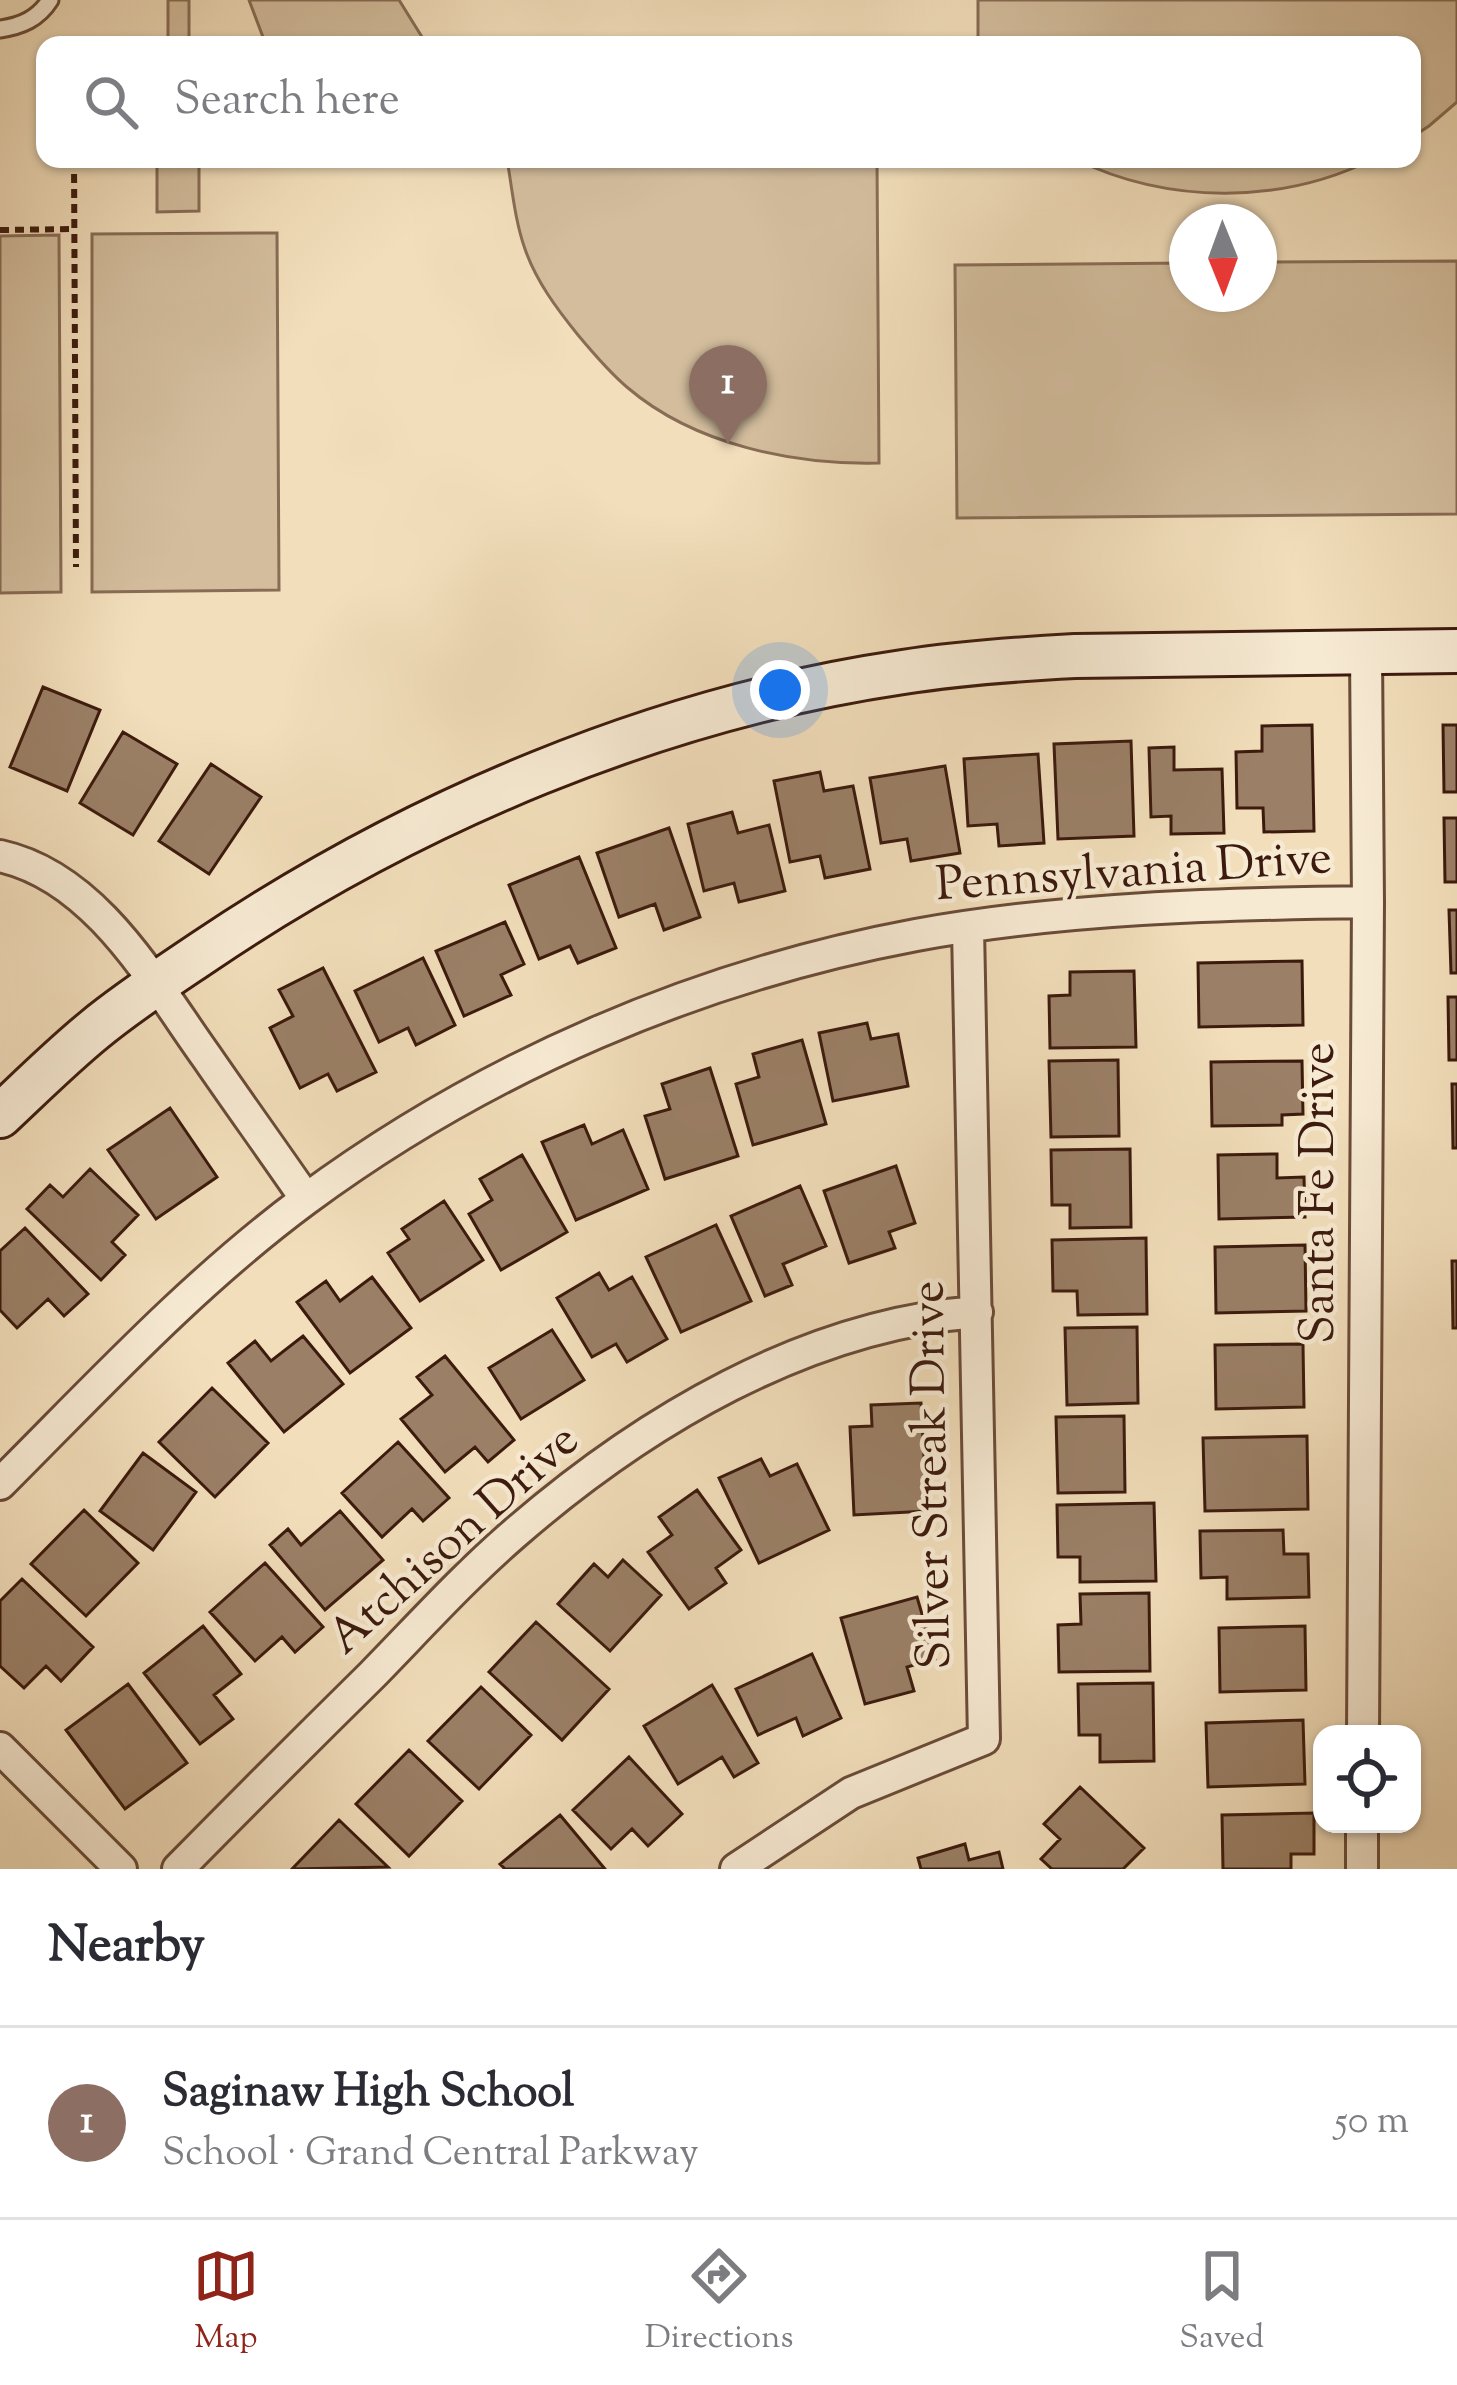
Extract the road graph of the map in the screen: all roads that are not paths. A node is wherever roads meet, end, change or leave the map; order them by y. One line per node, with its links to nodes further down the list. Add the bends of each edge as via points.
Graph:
1 (50, 0): 2 (lane, via 22,25)
2 (0, 29)
3 (1457, 651): 4 (street)
4 (1366, 652): 6 (street, Santa Fe Drive); 8 (street, via 996,661 899,672 732,709 450,812 346,864)
5 (0, 856): 8 (street, via 78,896)
6 (1368, 902): 7 (street, Pennsylvania Drive, via 1191,905); 13 (street, Santa Fe Drive)
7 (968, 928): 10 (street, Pennsylvania Drive, via 786,965 586,1036 449,1106); 11 (street, Silver Streak Drive)
8 (155, 984): 9 (street); 10 (street)
9 (0, 1116)
10 (306, 1199): 12 (street, Pennsylvania Drive, via 178,1306)
11 (977, 1312): 17 (street, Atchison Drive, via 889,1326 781,1363 616,1454 512,1536); 18 (street, Silver Streak Drive, via 984,1739 851,1793)
12 (0, 1484)
13 (1363, 1725)
14 (0, 1748): 16 (street)
15 (1362, 1833): 19 (street)
16 (121, 1869)
17 (178, 1869)
18 (736, 1869)
19 (1362, 1869)

